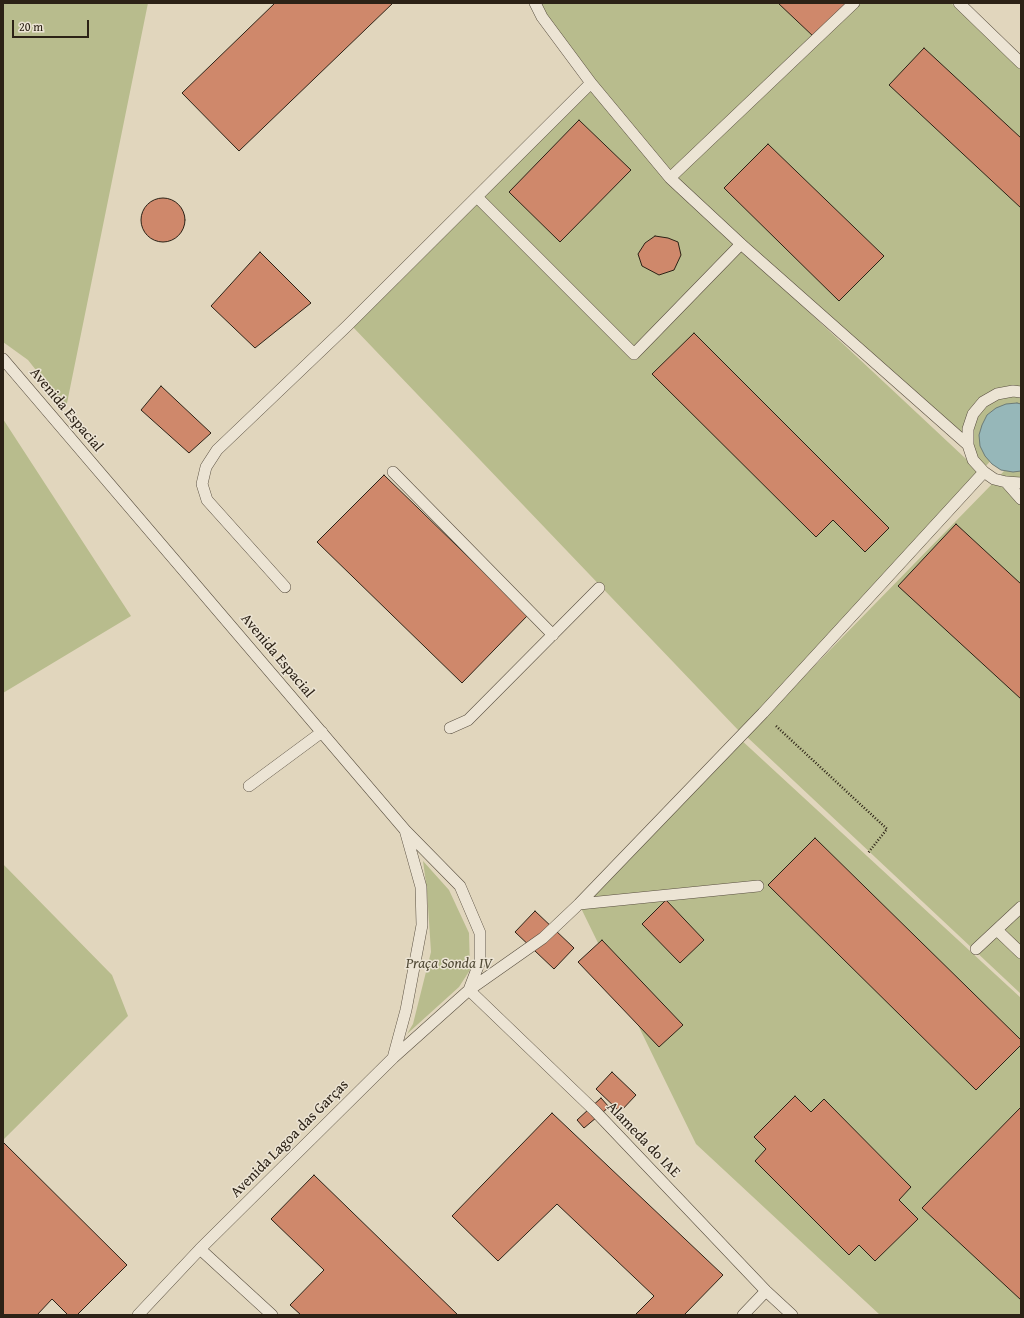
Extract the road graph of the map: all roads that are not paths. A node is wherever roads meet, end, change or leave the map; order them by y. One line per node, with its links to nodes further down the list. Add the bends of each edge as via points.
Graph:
1 (535, 3): 5 (lane, via 542,17)
2 (854, 3): 6 (lane)
3 (959, 3): 4 (lane)
4 (1021, 63)
5 (591, 83): 6 (lane); 7 (lane)
6 (670, 178): 8 (lane)
7 (477, 196): 8 (lane, via 634,354); 17 (lane, via 347,326 217,450 206,468 202,484 207,500)
8 (741, 244): 11 (lane)
9 (3, 359): 21 (lane, Avenida Espacial)
10 (1021, 392): 11 (lane, via 997,394 983,402 973,414 968,429)
11 (968, 445): 13 (lane, via 973,460)
12 (393, 472): 19 (lane)
13 (984, 472): 14 (lane, via 994,479); 25 (lane, Avenida Lagoa das Garças, via 762,713)
14 (1006, 482): 15 (lane); 16 (lane)
15 (1021, 483)
16 (1021, 499)
17 (285, 587)
18 (600, 588): 19 (lane)
19 (553, 635): 20 (lane, via 468,720)
20 (450, 728)
21 (322, 732): 22 (lane); 23 (lane, Avenida Espacial)
22 (249, 786)
23 (405, 830): 30 (lane, Avenida Espacial, via 460,886 480,933 480,962); 31 (lane, via 421,887 422,925 406,1010)
24 (758, 886): 25 (lane)
25 (579, 904): 30 (lane, Avenida Lagoa das Garças, via 543,938)
26 (1021, 907): 27 (lane)
27 (997, 930): 28 (lane); 29 (lane)
28 (976, 949)
29 (1021, 952)
30 (469, 990): 31 (lane, Avenida Lagoa das Garças); 33 (lane, Alameda do IAE, via 595,1111)
31 (393, 1058): 32 (lane, Avenida Lagoa das Garças)
32 (200, 1249): 34 (lane, Avenida Lagoa das Garças); 35 (lane)
33 (766, 1290): 36 (lane); 37 (lane, Alameda do IAE)
34 (138, 1315)
35 (272, 1315)
36 (743, 1315)
37 (792, 1315)

